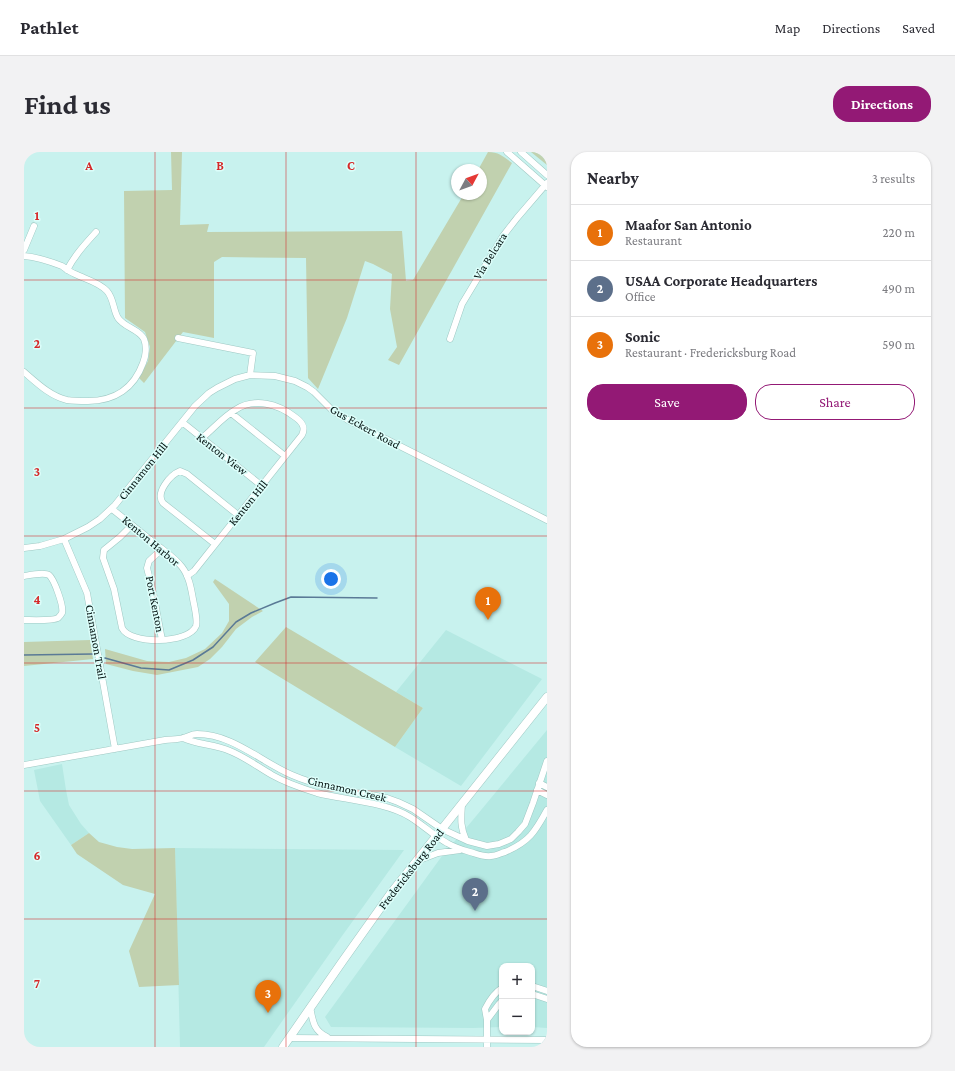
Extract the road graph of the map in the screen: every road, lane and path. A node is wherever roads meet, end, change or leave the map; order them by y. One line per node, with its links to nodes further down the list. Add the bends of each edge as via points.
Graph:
1 (507, 152): 4 (street)
2 (521, 152): 3 (street)
3 (547, 175)
4 (546, 185): 11 (street, Via Belcara, via 513,222 495,249 462,304)
5 (34, 226): 7 (street)
6 (96, 232): 9 (street, via 81,248)
7 (24, 250)
8 (24, 256): 9 (street, via 44,259)
9 (67, 270): 12 (street, via 107,290 119,319 143,337 145,354 140,370 132,384 121,393 96,401 59,398)
10 (178, 338): 13 (street, via 253,353)
11 (450, 339)
12 (24, 372)
13 (250, 375): 15 (street, Cinnamon Hill, via 226,383 209,393); 21 (street, Gus Eckert Road, via 282,378 300,384 348,420)
14 (231, 413): 16 (street); 17 (street); 17 (street, Kenton Hill, via 249,404 266,403 284,409 298,418 304,431)
15 (182, 422): 16 (street, Kenton View); 19 (street, Cinnamon Hill)
16 (202, 438): 18 (street, Kenton View)
17 (285, 456): 18 (street, Kenton Hill)
18 (262, 486): 20 (street, Kenton Hill)
19 (112, 509): 22 (street, Kenton Harbor); 23 (street, Cinnamon Hill, via 88,527)
20 (238, 515): 24 (street, Kenton Hill); 24 (street, via 183,472 176,473 167,482 160,494 163,503)
21 (547, 520)
22 (132, 525): 26 (street, Kenton Harbor); 30 (street, via 104,550 103,558 114,589 123,632 143,639)
23 (64, 539): 25 (street, Cinnamon Hill); 35 (street, Cinnamon Trail, via 87,593)
24 (215, 544): 28 (street, Kenton Hill)
25 (24, 548)
26 (162, 549): 28 (street, Kenton Harbor, via 178,562); 30 (street, Port Kenton, via 149,561 147,568)
27 (24, 576): 29 (street, via 44,574 52,578 63,612 55,619)
28 (187, 576): 30 (street, via 196,626 181,636)
29 (24, 620)
30 (162, 640)
31 (547, 697): 43 (main road, Fredericksburg Road)
32 (210, 736): 33 (street, Cinnamon Creek, via 191,734); 34 (street); 42 (street, Cinnamon Creek, via 241,746 292,775 312,783)
33 (183, 738): 34 (street, Cinnamon Creek); 35 (street, Cinnamon Creek)
34 (208, 744): 44 (street, Cinnamon Creek, via 239,755 294,786)
35 (115, 749): 37 (street, Cinnamon Creek)
36 (547, 761): 38 (street, Cinnamon Creek)
37 (24, 765)
38 (539, 783): 39 (street); 40 (street, Cinnamon Creek)
39 (547, 786)
40 (537, 790): 41 (street); 48 (street, Cinnamon Creek, via 525,824 511,839 487,846)
41 (547, 795)
42 (378, 796): 44 (street); 46 (street, Cinnamon Creek, via 414,809)
43 (462, 804): 46 (main road, Fredericksburg Road); 48 (street, via 462,831)
44 (376, 805): 47 (street, Cinnamon Creek, via 405,814)
45 (547, 810): 49 (street, Cinnamon Creek, via 536,830 516,848 491,856)
46 (442, 829): 47 (main road, Fredericksburg Road); 48 (street, Cinnamon Creek)
47 (437, 836): 49 (street, Cinnamon Creek, via 447,844); 50 (main road, Fredericksburg Road)
48 (466, 840)
49 (462, 849): 50 (street, via 438,853)
50 (417, 861): 57 (main road, Fredericksburg Road)
51 (535, 987): 53 (street)
52 (499, 990): 58 (street, via 485,1009)
53 (547, 992)
54 (535, 995): 55 (street)
55 (547, 999)
56 (499, 1004): 58 (street)
57 (310, 1007): 59 (street, via 317,1031); 60 (main road, Fredericksburg Road)
58 (487, 1020): 61 (street)
59 (328, 1037): 60 (street); 61 (street)
60 (290, 1038): 63 (main road, Fredericksburg Road)
61 (488, 1039): 62 (street); 64 (street)
62 (547, 1040)
63 (283, 1047)
64 (487, 1047)

